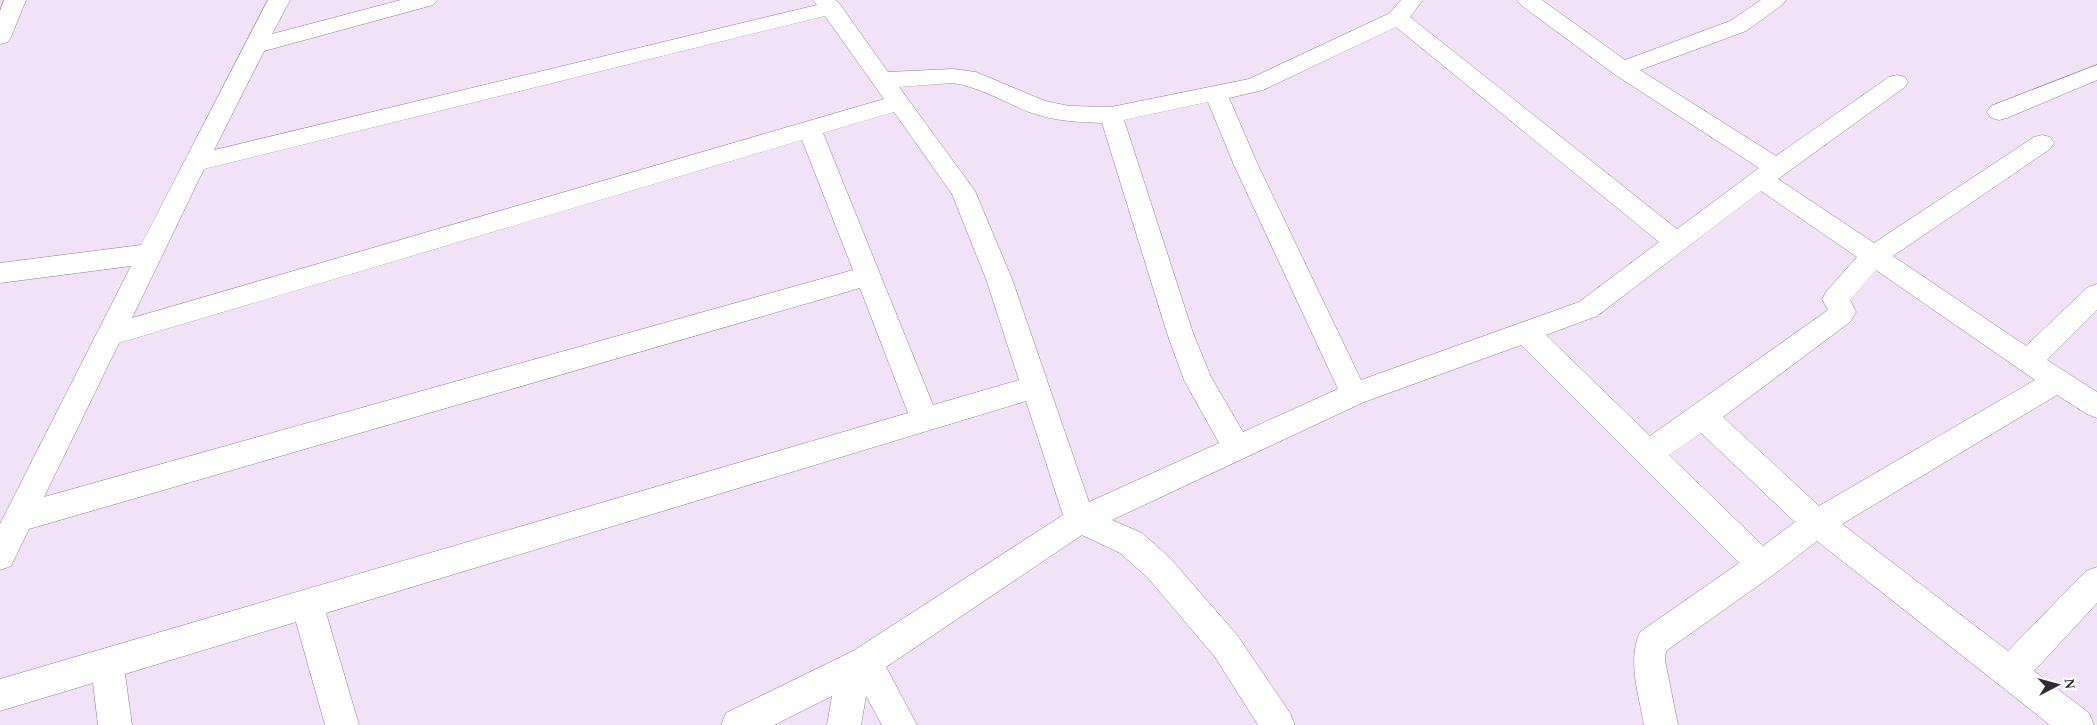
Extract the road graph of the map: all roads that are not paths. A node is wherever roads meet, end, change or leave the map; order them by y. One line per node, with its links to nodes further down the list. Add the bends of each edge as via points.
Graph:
1 (15, 0): 8 (street)
2 (279, 0): 9 (street)
3 (426, 0): 9 (street)
4 (1528, 0): 10 (street)
5 (1775, 0): 10 (street, via 1738,26)
6 (827, 4): 12 (street); 20 (street)
7 (1405, 9): 14 (street, via 1255,85); 22 (street)
8 (0, 37)
9 (255, 46): 20 (street)
10 (1622, 69): 21 (street)
11 (2097, 72): 16 (street)
12 (883, 80): 15 (street); 17 (street, via 976,79 1039,108 1069,114)
13 (1897, 82): 21 (street)
14 (1216, 93): 17 (street); 33 (street, via 1246,165)
15 (899, 103): 18 (street); 32 (street, via 964,192 999,279)
16 (1999, 112)
17 (1111, 115): 37 (street, via 1180,333 1198,380)
18 (810, 130): 26 (street); 29 (street)
19 (2042, 143): 24 (street)
20 (194, 163): 23 (street)
21 (1769, 174): 22 (street); 24 (street)
22 (1676, 242): 28 (street, via 1588,309)
23 (150, 254): 25 (street); 29 (street)
24 (1873, 256): 30 (street); 35 (street, via 1835,299 1842,315)
25 (0, 273)
26 (868, 276): 36 (street); 39 (street)
27 (2097, 294): 30 (street)
28 (1525, 332): 33 (street); 38 (street)
29 (110, 335): 39 (street)
30 (2028, 361): 31 (street)
31 (2057, 381): 34 (street); 41 (street)
32 (1036, 387): 36 (street); 40 (street)
33 (1354, 394): 37 (street)
34 (2097, 406)
35 (1703, 416): 38 (street); 41 (street)
36 (925, 420): 45 (street)
37 (1237, 448): 40 (street)
38 (1649, 453): 43 (street)
39 (19, 518): 42 (street)
40 (1080, 520): 46 (street); 55 (street, via 1131,543 1159,568 1226,646)
41 (1817, 523): 43 (street); 48 (street)
42 (1, 552)
43 (1762, 565): 56 (street, via 1651,643 1649,660)
44 (2097, 581): 48 (street)
45 (307, 604): 47 (street); 51 (street)
46 (865, 662): 52 (street); 53 (street, via 847,700); 54 (street)
47 (106, 664): 49 (street); 50 (street)
48 (2010, 672): 57 (street)
49 (0, 695)
50 (115, 725)
51 (342, 725)
52 (738, 725)
53 (844, 725)
54 (900, 725)
55 (1278, 725)
56 (1661, 725)
57 (2077, 725)

